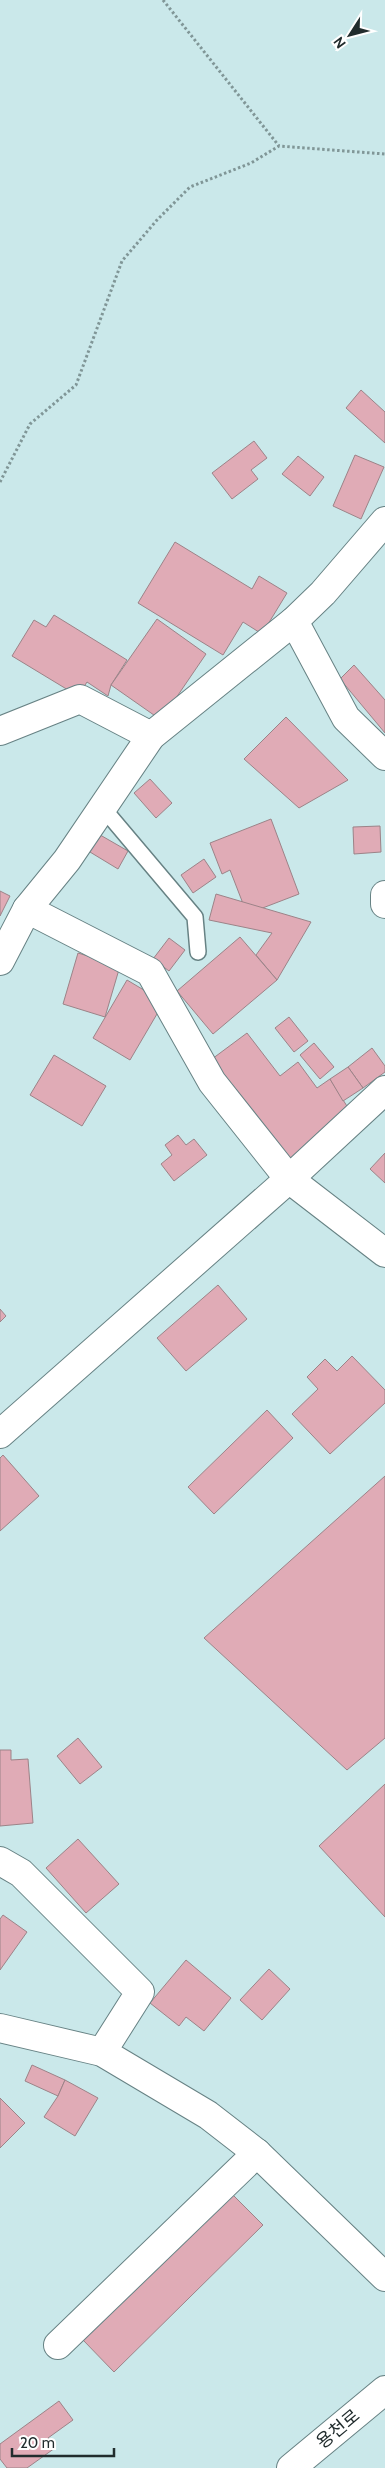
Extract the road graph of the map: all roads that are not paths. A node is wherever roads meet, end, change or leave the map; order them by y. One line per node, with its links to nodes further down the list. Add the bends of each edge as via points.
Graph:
1 (385, 520): 2 (street, via 323,593)
2 (294, 621): 4 (street); 5 (street, via 346,718)
3 (0, 731): 4 (street, via 80,699)
4 (151, 736): 6 (street)
5 (385, 756)
6 (102, 808): 9 (street, via 67,860); 10 (lane, via 194,917)
7 (385, 895): 8 (street)
8 (385, 904)
9 (27, 909): 11 (street); 13 (street, via 150,972 212,1082)
10 (198, 952)
11 (0, 961)
12 (385, 1090): 13 (street)
13 (290, 1179): 14 (street); 15 (street)
14 (385, 1253)
15 (0, 1434)
16 (0, 1861): 18 (street, via 21,1873 140,1992)
17 (0, 2028): 18 (street)
18 (102, 2052): 19 (street, via 208,2115)
19 (257, 2153): 20 (street); 21 (street)
20 (385, 2277)
21 (58, 2345)
22 (385, 2390): 23 (street, 용천로)
23 (291, 2468)

